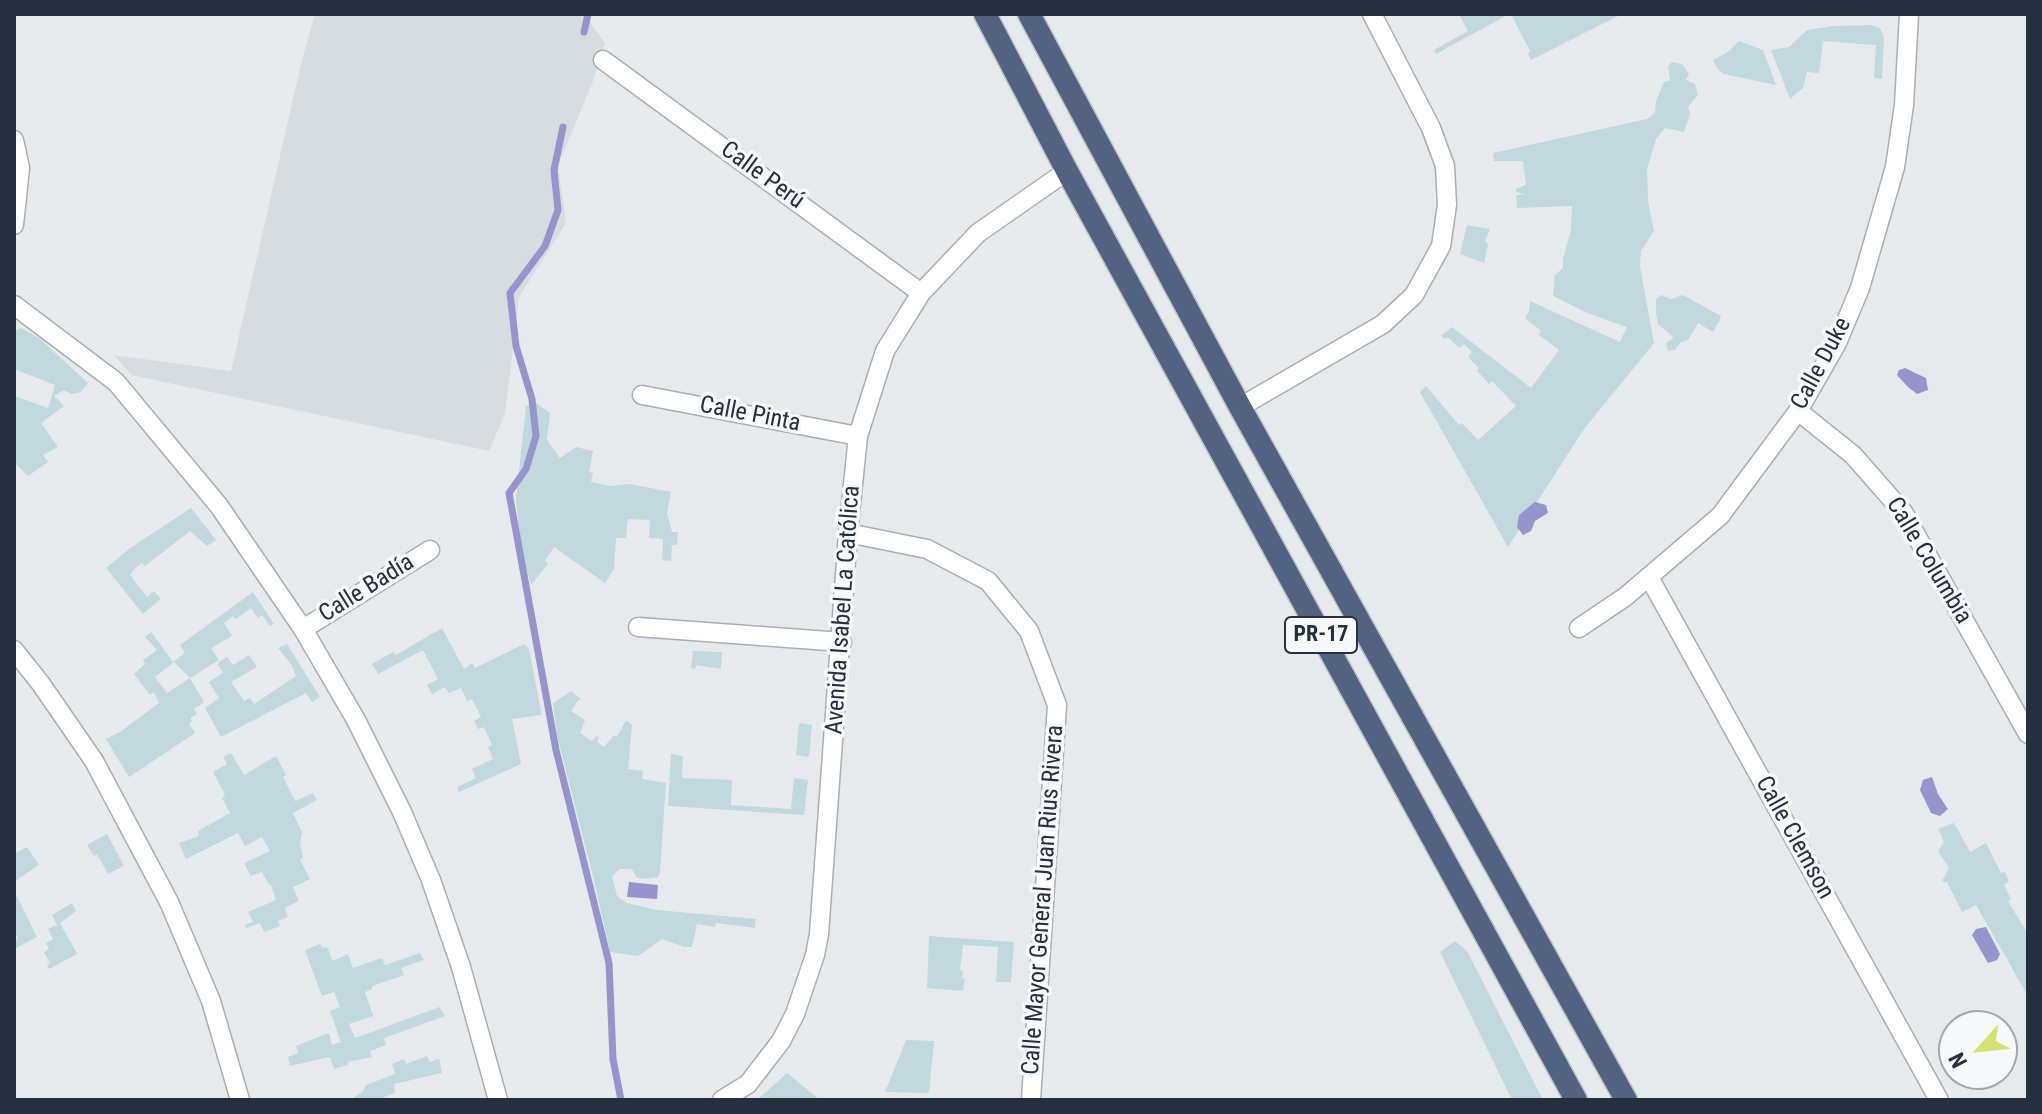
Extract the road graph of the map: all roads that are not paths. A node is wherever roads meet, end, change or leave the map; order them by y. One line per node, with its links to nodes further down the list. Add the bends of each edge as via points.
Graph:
1 (985, 14): 7 (highway, PR-17)
2 (1029, 14): 12 (highway, PR-17)
3 (1372, 14): 12 (street, via 1445,166 1441,246 1414,295 1383,324)
4 (1909, 14): 13 (street, Calle Duke, via 1904,105 1878,230 1837,343)
5 (603, 60): 9 (street, Calle Perú)
6 (14, 140): 8 (street, via 20,168)
7 (1067, 171): 9 (street, Avenida Isabel La Católica, via 978,233); 28 (highway, PR-17)
8 (14, 225)
9 (921, 293): 14 (street, Avenida Isabel La Católica, via 885,351)
10 (14, 305): 20 (street, via 116,382 219,506)
11 (642, 395): 14 (street, Calle Pinta)
12 (1240, 407): 29 (highway, PR-17)
13 (1798, 411): 17 (street, Calle Duke, via 1720,516); 23 (street, Calle Columbia, via 1853,455 1903,512)
14 (858, 436): 15 (street, Avenida Isabel La Católica)
15 (848, 533): 21 (street, Avenida Isabel La Católica); 27 (street, Calle Mayor General Juan Rius Rivera, via 927,549 988,581 1029,631 1057,705)
16 (430, 550): 20 (street, Calle Badía)
17 (1649, 577): 19 (street, Calle Duke); 30 (street, Calle Clemson)
18 (638, 627): 21 (street)
19 (1579, 628)
20 (303, 629): 25 (street, via 356,720 431,880)
21 (842, 642): 26 (street, Avenida Isabel La Católica, via 815,955 781,1041 748,1084)
22 (14, 650): 24 (street, via 94,761 169,902 211,1001)
23 (2028, 734)
24 (240, 1100)
25 (498, 1100)
26 (722, 1100)
27 (1031, 1100)
28 (1576, 1100)
29 (1626, 1100)
30 (1939, 1100)

